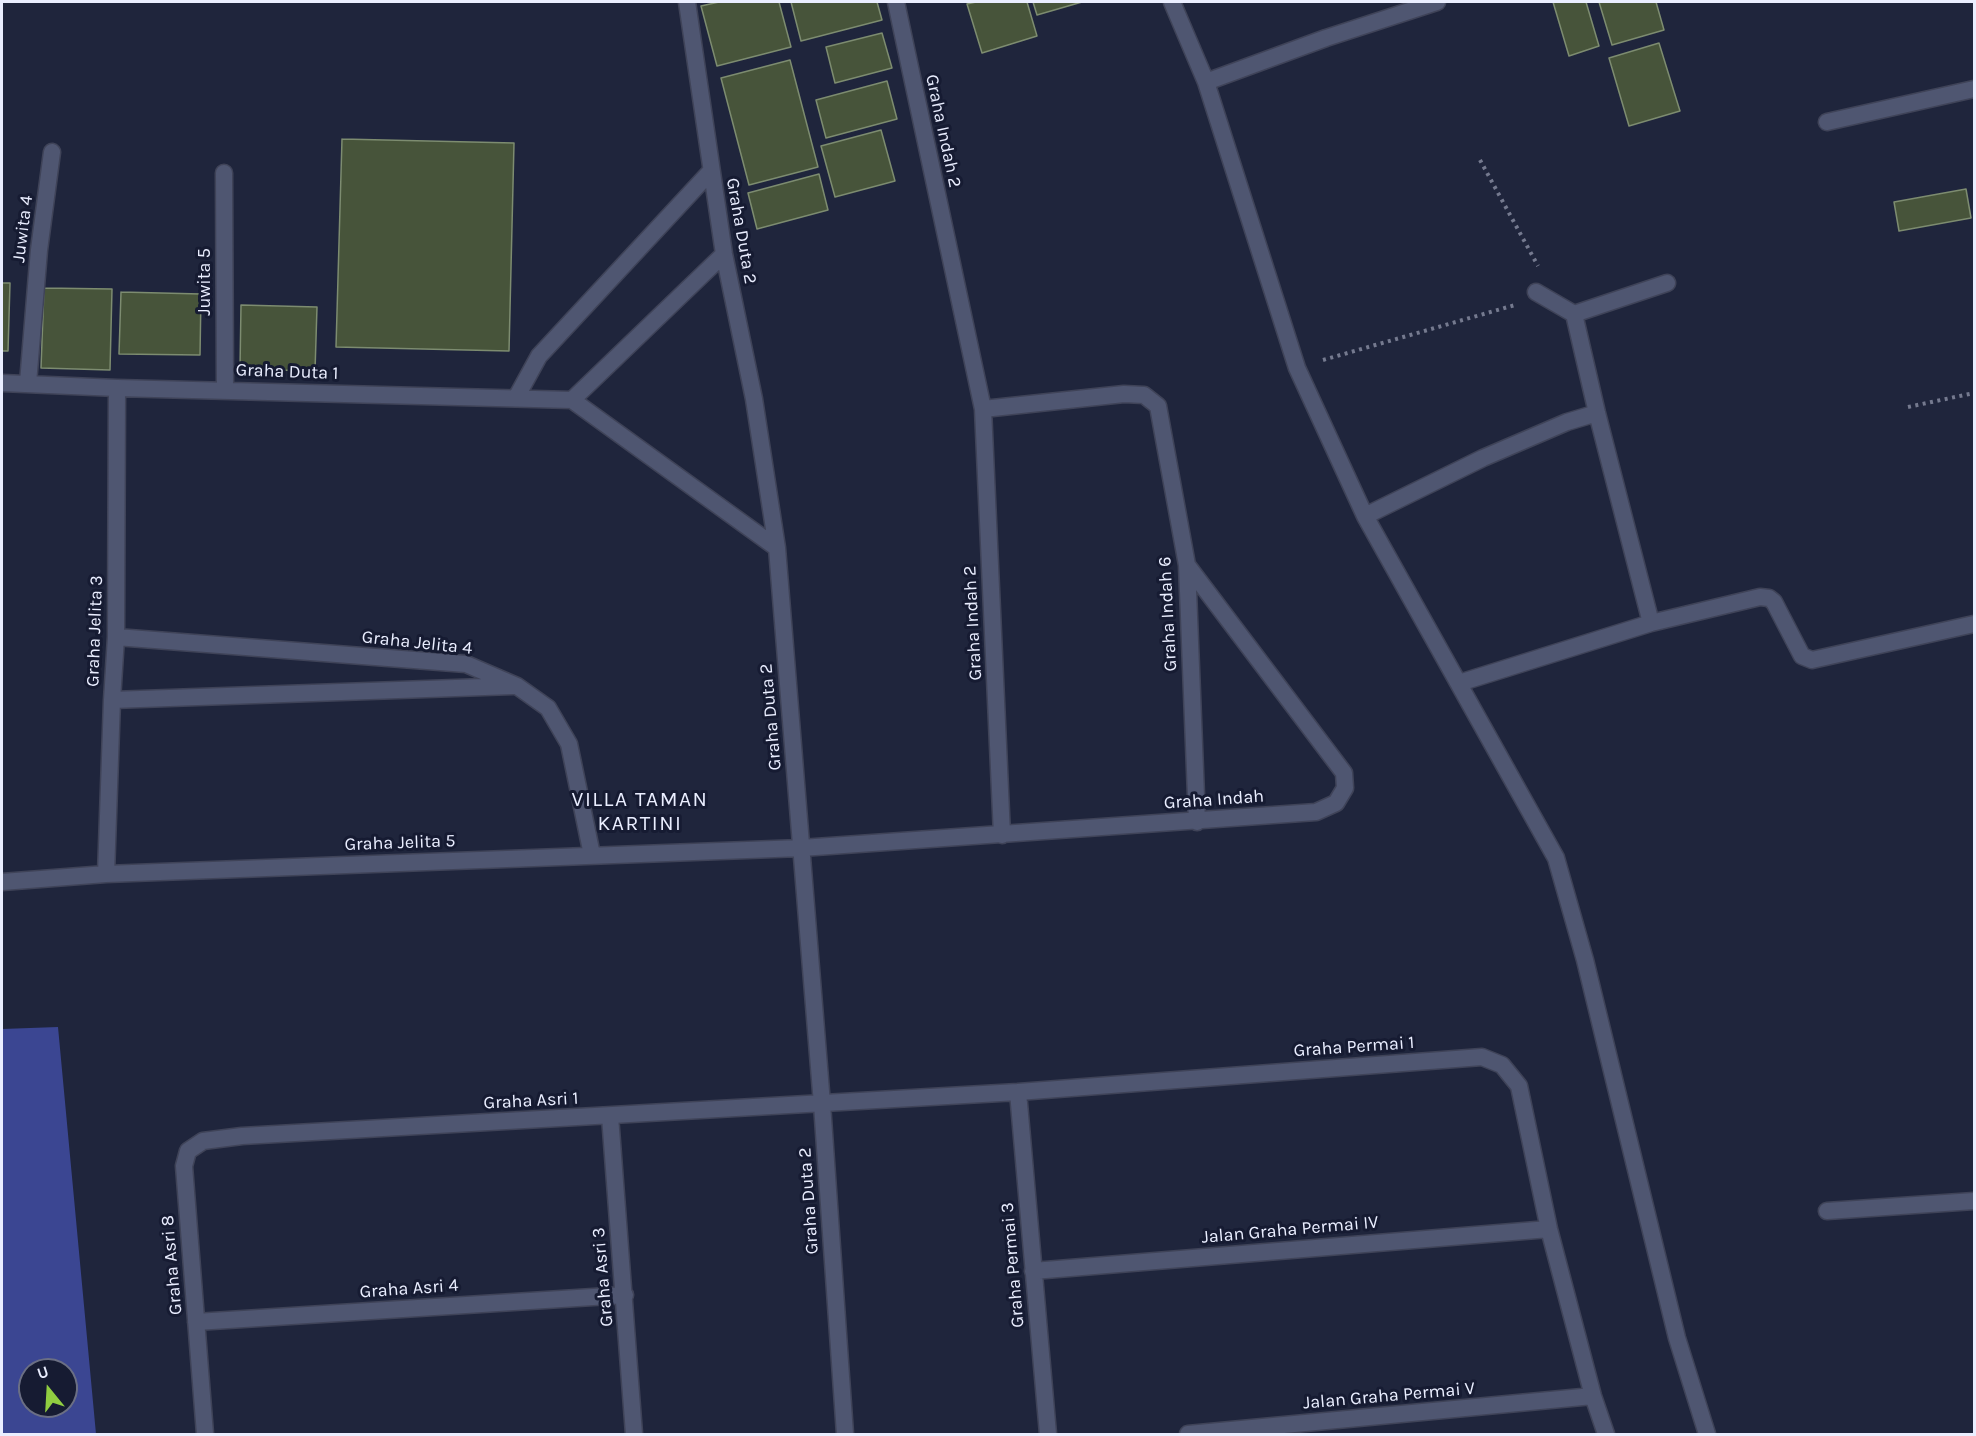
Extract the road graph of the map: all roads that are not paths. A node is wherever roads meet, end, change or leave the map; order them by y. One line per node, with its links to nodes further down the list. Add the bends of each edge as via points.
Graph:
1 (687, 2): 9 (street, Graha Duta 2)
2 (896, 2): 21 (street, Graha Indah 2)
3 (1172, 2): 5 (street)
4 (1437, 2): 5 (street)
5 (1206, 82): 23 (street, via 1297,368)
6 (1974, 89): 7 (street)
7 (1827, 122)
8 (52, 152): 16 (street, Juwita 4)
9 (711, 171): 11 (street, Graha Duta 2); 19 (street, via 539,356)
10 (224, 173): 18 (street, Juwita 5)
11 (724, 254): 20 (street); 24 (street, Graha Duta 2)
12 (1667, 284): 14 (street)
13 (1536, 292): 14 (street)
14 (1574, 314): 22 (street)
15 (2, 382): 16 (street, Graha Duta 1)
16 (28, 383): 17 (street, Graha Duta 1)
17 (117, 388): 18 (street, Graha Duta 1); 28 (street, Graha Jelita 3)
18 (225, 390): 19 (street, Graha Duta 1)
19 (516, 398): 20 (street, Graha Duta 1)
20 (572, 400): 24 (street)
21 (983, 409): 25 (street, Graha Indah 6, via 1144,395 1158,406); 33 (street, Graha Indah 2)
22 (1597, 413): 23 (street, via 1566,422 1483,458); 26 (street)
23 (1365, 516): 29 (street)
24 (777, 548): 34 (street, Graha Duta 2)
25 (1187, 565): 32 (street, Graha Indah 6); 32 (street, Graha Indah, via 1344,773 1345,788 1336,803 1316,812)
26 (1651, 623): 27 (street, via 1769,598 1802,656 1812,660); 29 (street)
27 (1974, 624)
28 (116, 636): 30 (street, Graha Jelita 4, via 466,664); 31 (street, Graha Jelita 3)
29 (1459, 683): 55 (street, via 1556,858 1585,960 1677,1338)
30 (517, 686): 31 (street); 35 (street, Graha Jelita 4, via 548,708 569,744)
31 (112, 700): 36 (street, Graha Jelita 3)
32 (1197, 822): 33 (street, Graha Indah)
33 (1002, 835): 34 (street, Graha Indah)
34 (801, 848): 35 (street, Graha Jelita 5); 39 (street, Graha Duta 2)
35 (592, 855): 36 (street, Graha Jelita 5)
36 (106, 874): 37 (street, Graha Jelita 5)
37 (2, 882)
38 (1018, 1092): 39 (street, Graha Permai 1); 44 (street, Graha Permai 1, via 1482,1057 1502,1065 1519,1086); 45 (street, Graha Permai 3)
39 (822, 1104): 40 (street, Graha Asri 1); 51 (street, Graha Duta 2)
40 (610, 1116): 41 (street, Graha Asri 1); 46 (street, Graha Asri 3)
41 (242, 1136): 47 (street, Graha Asri 8, via 203,1141 188,1151 184,1166)
42 (1974, 1201): 43 (street)
43 (1827, 1211)
44 (1549, 1229): 45 (street, Jalan Graha Permai IV); 48 (street, Graha Permai 1)
45 (1034, 1271): 52 (street, Graha Permai 3)
46 (625, 1294): 47 (street, Graha Asri 4); 50 (street, Graha Asri 3)
47 (196, 1322): 49 (street, Graha Asri 8)
48 (1593, 1396): 53 (street, Jalan Graha Permai V); 54 (street, Graha Permai 1)
49 (205, 1434)
50 (634, 1434)
51 (846, 1434)
52 (1048, 1434)
53 (1188, 1434)
54 (1606, 1434)
55 (1707, 1434)

